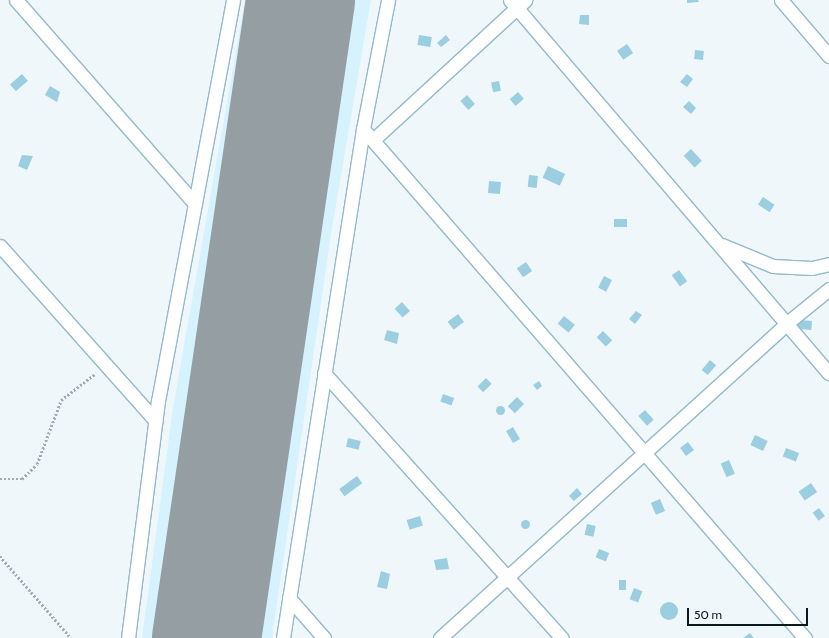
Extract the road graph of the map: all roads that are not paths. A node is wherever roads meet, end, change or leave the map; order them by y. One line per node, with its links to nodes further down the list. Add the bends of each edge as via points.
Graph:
1 (16, 0): 9 (street)
2 (233, 0): 9 (street)
3 (388, 0): 7 (street)
4 (781, 0): 6 (street)
5 (517, 3): 8 (street); 10 (street)
6 (829, 56)
7 (363, 129): 8 (street); 16 (street)
8 (373, 140): 18 (street)
9 (195, 204): 17 (street)
10 (719, 244): 12 (street, via 774,266 812,268); 14 (street)
11 (0, 246): 17 (street)
12 (829, 264)
13 (829, 289): 14 (street)
14 (787, 323): 15 (street); 18 (street)
15 (829, 372)
16 (324, 373): 19 (street); 20 (street)
17 (156, 421): 21 (street)
18 (646, 451): 19 (street); 26 (street)
19 (507, 576): 24 (street); 25 (street)
20 (289, 598): 22 (street); 23 (street)
21 (128, 638)
22 (283, 638)
23 (324, 638)
24 (440, 638)
25 (562, 638)
26 (805, 638)

